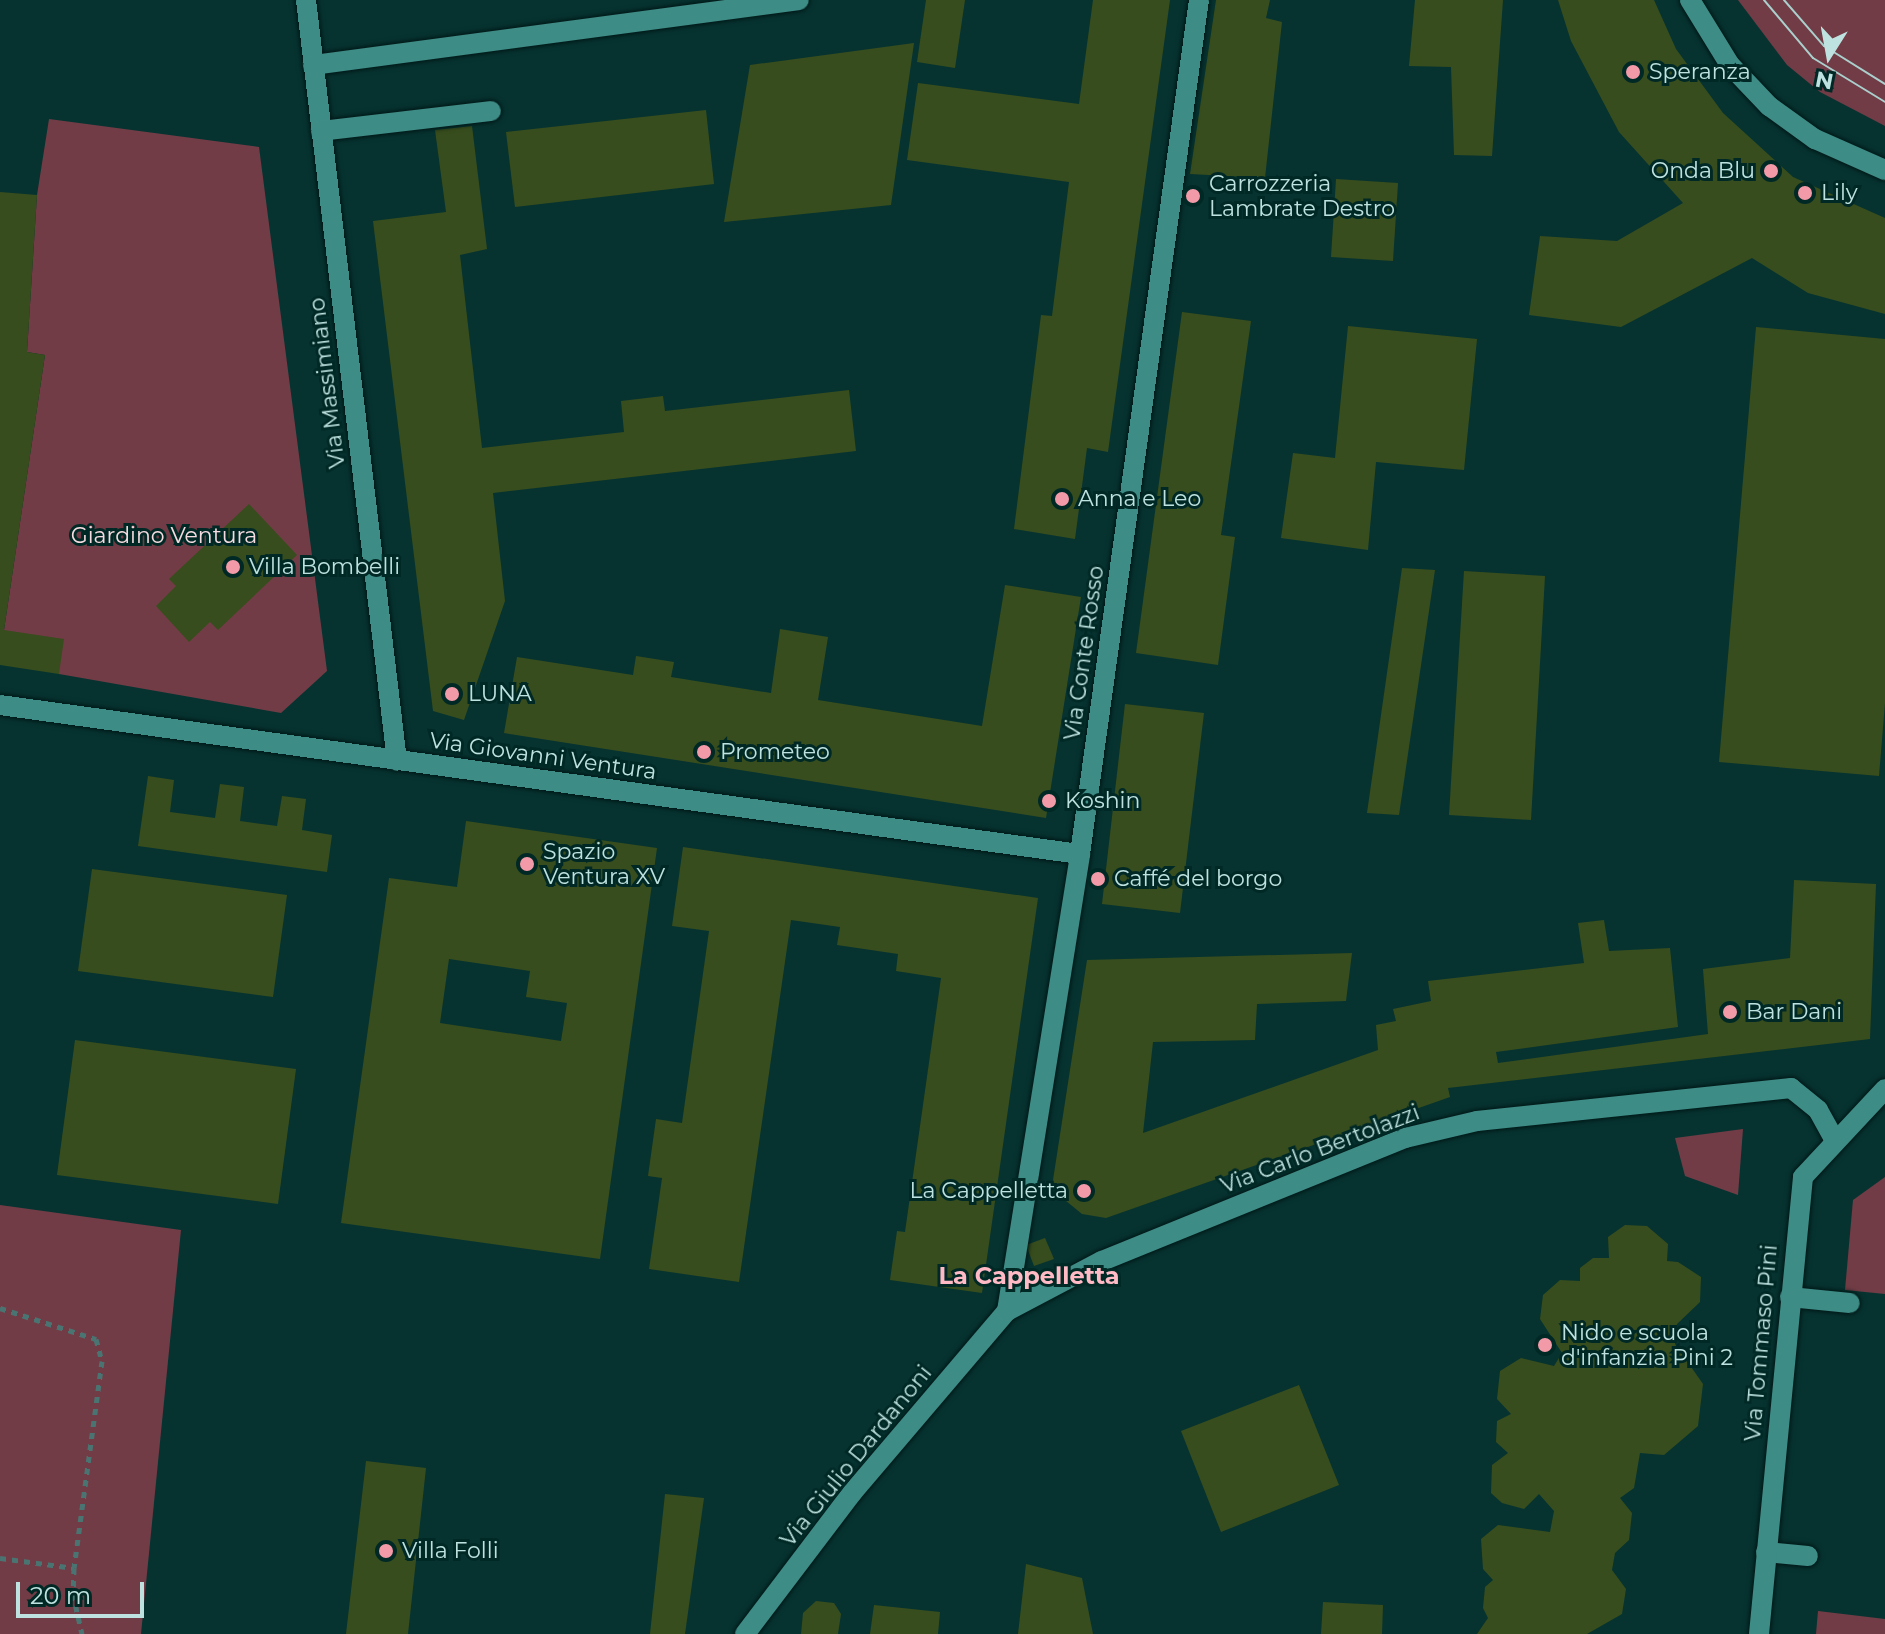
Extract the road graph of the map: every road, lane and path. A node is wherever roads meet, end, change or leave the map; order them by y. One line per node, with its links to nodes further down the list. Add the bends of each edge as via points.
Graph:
1 (306, 0): 5 (street, Via Massimiano)
2 (799, 0): 5 (street)
3 (1199, 0): 11 (street, Via Conte Rosso)
4 (1690, 0): 8 (street, via 1730,65 1769,106 1815,139)
5 (313, 65): 7 (street, Via Massimiano)
6 (491, 111): 7 (street)
7 (321, 131): 10 (street, Via Massimiano)
8 (1885, 170)
9 (0, 705): 10 (street, Via Giovanni Ventura)
10 (397, 761): 11 (street, Via Giovanni Ventura)
11 (1080, 854): 17 (street, Via Conte Rosso)
12 (1885, 1089): 13 (street, Via Tommaso Pini)
13 (1835, 1141): 14 (street, Via Tommaso Pini, via 1803,1177); 17 (street, Via Carlo Bertolazzi, via 1818,1110 1791,1088 1554,1110 1451,1126 1405,1138 1102,1261)
14 (1790, 1297): 15 (street); 18 (street, Via Tommaso Pini)
15 (1850, 1303)
16 (0, 1308): 21 (path, via 96,1339 102,1361)
17 (1007, 1311): 23 (street, Via Giulio Dardanoni, via 852,1493)
18 (1766, 1552): 19 (street); 24 (street, Via Tommaso Pini)
19 (1808, 1556)
20 (0, 1558): 21 (path)
21 (74, 1568): 22 (path, via 73,1594)
22 (82, 1634)
23 (745, 1634)
24 (1759, 1634)

